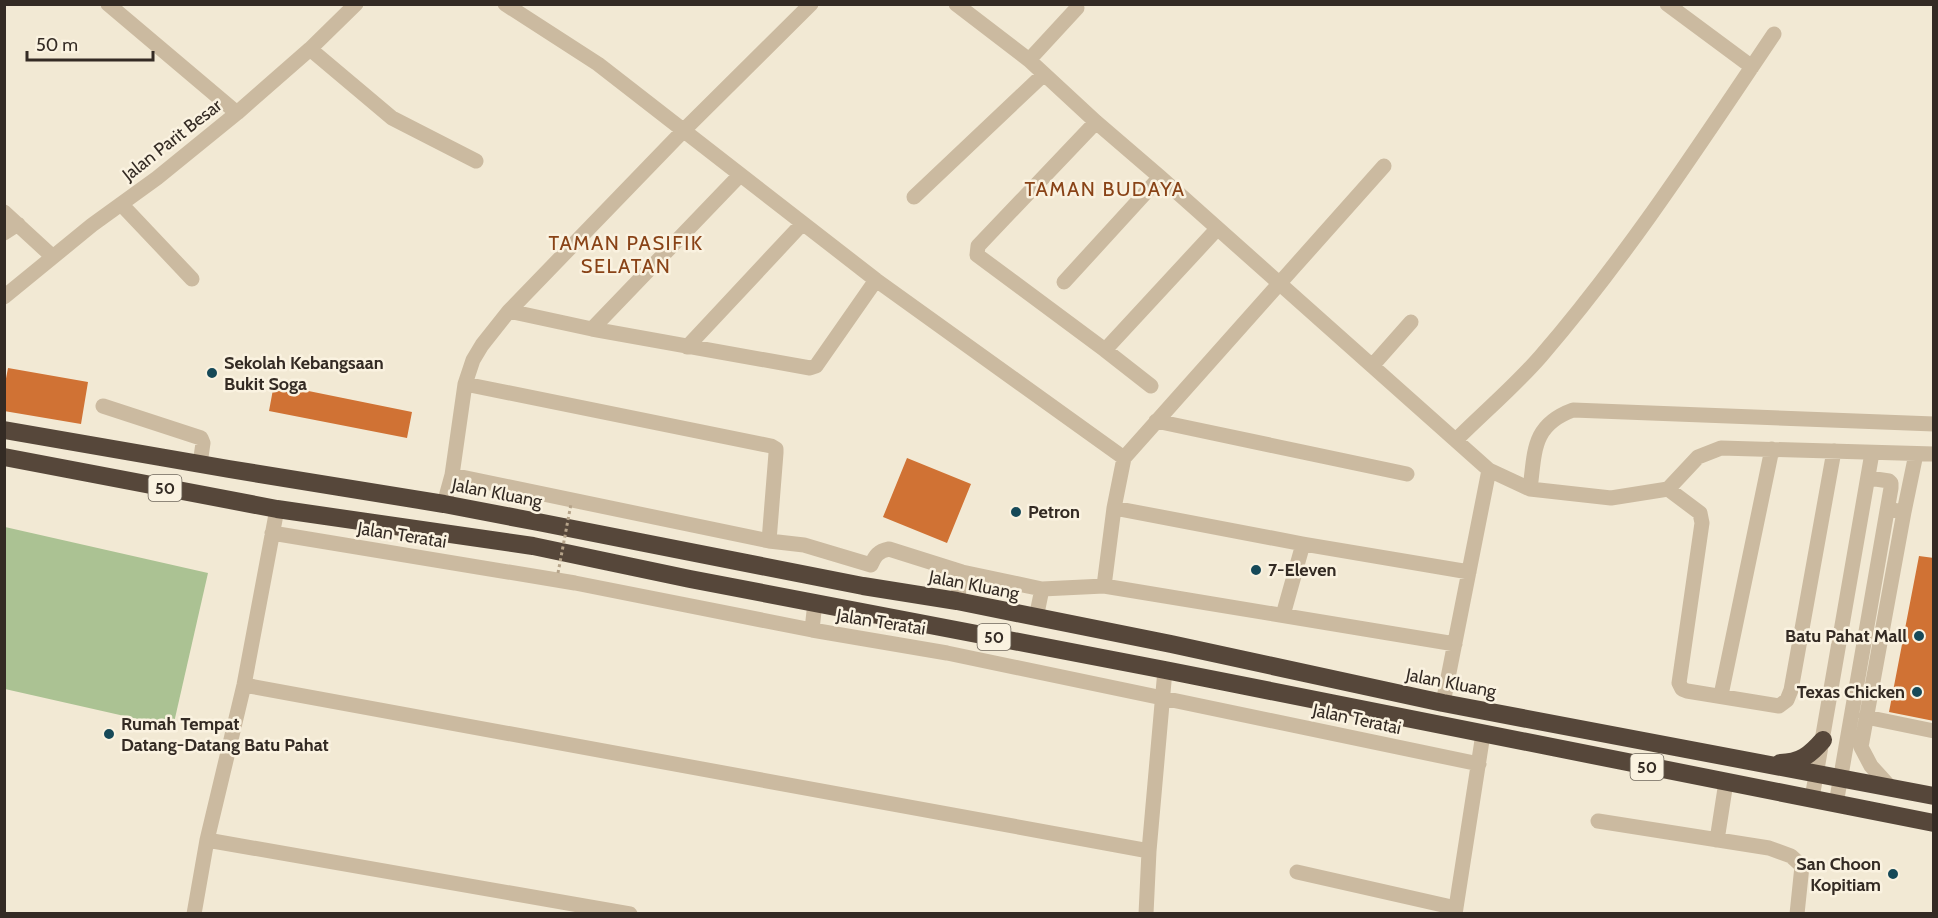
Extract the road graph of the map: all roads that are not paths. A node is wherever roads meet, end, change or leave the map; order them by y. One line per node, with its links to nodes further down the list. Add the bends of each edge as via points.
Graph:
1 (108, 4): 13 (street)
2 (356, 4): 9 (street, Jalan Parit Besar)
3 (505, 4): 15 (street, via 598,64)
4 (811, 4): 15 (street)
5 (956, 4): 10 (street)
6 (1667, 4): 11 (street)
7 (1077, 8): 10 (street)
8 (1774, 34): 11 (street)
9 (310, 49): 13 (street, Jalan Parit Besar); 16 (street, via 392,118)
10 (1029, 60): 12 (street)
11 (1752, 67): 45 (street, via 1654,211 1585,303 1539,359)
12 (1043, 75): 14 (street); 20 (street)
13 (237, 113): 21 (street, Jalan Parit Besar)
14 (1096, 122): 19 (street); 37 (street, via 976,251)
15 (684, 130): 18 (street); 33 (street)
16 (476, 160)
17 (1384, 166): 31 (street)
18 (740, 175): 24 (street); 35 (street)
19 (1160, 177): 25 (street); 30 (street)
20 (914, 197)
21 (121, 204): 27 (street, Jalan Parit Besar); 28 (street)
22 (4, 212): 23 (street)
23 (18, 224): 26 (street); 27 (street)
24 (802, 224): 29 (street); 36 (street)
25 (1217, 229): 31 (street); 37 (street)
26 (4, 233)
27 (53, 257): 32 (street, Jalan Parit Besar)
28 (192, 279)
29 (876, 280): 36 (street, via 816,366 802,368); 52 (street)
30 (1064, 282)
31 (1278, 284): 38 (street); 42 (street)
32 (4, 297)
33 (509, 311): 35 (street); 39 (street, via 482,345)
34 (1411, 322): 38 (street)
35 (592, 329): 36 (street)
36 (687, 347)
37 (1106, 350): 40 (street)
38 (1372, 366): 45 (street)
39 (465, 384): 57 (street); 67 (street, via 771,446 776,453)
40 (1151, 387)
41 (104, 406): 53 (street, via 201,438)
42 (1156, 421): 52 (street); 56 (street)
43 (1934, 424): 59 (street, via 1573,410 1559,415 1537,439)
44 (4, 430): 53 (highway, Jalan Kluang / 50)
45 (1456, 440): 55 (street)
46 (1772, 449): 47 (street); 60 (street, via 1721,448 1698,458); 84 (street)
47 (1834, 451): 48 (street); 84 (street, via 1791,690 1779,706)
48 (1872, 453): 49 (street); 58 (street)
49 (1916, 454): 50 (street); 65 (street)
50 (1934, 454)
51 (4, 457): 64 (highway, 50)
52 (1124, 458): 62 (street)
53 (200, 464): 54 (highway, Jalan Kluang / 50)
54 (229, 470): 61 (highway, Jalan Kluang / 50); 64 (highway, via 263,485)
55 (1489, 470): 59 (street); 72 (street)
56 (1407, 474)
57 (452, 475): 61 (street); 67 (street)
58 (1869, 478): 63 (street, via 1891,483); 90 (street)
59 (1530, 489): 60 (street, via 1611,498)
60 (1668, 489): 84 (street, via 1700,513 1702,524 1679,683 1688,691)
61 (444, 504): 73 (highway, Jalan Kluang / 50)
62 (1114, 508): 68 (street); 75 (street)
63 (1888, 508): 65 (street); 94 (street)
64 (277, 509): 66 (street); 80 (highway, 50, via 533,546 690,579)
65 (1904, 512): 87 (street)
66 (272, 533): 80 (street, Jalan Teratai); 83 (street)
67 (769, 541): 69 (street)
68 (1303, 544): 72 (street); 78 (street)
69 (829, 553): 70 (street); 73 (street, via 837,568)
70 (871, 565): 71 (street, via 876,554 889,549); 74 (street)
71 (962, 572): 76 (street); 77 (street)
72 (1469, 572): 81 (street)
73 (837, 580): 74 (highway, Jalan Kluang / 50)
74 (863, 586): 77 (highway, Jalan Kluang / 50)
75 (1104, 586): 76 (street); 78 (street)
76 (1042, 589): 79 (street)
77 (957, 602): 79 (highway, Jalan Kluang / 50)
78 (1283, 615): 81 (street)
79 (1036, 618): 86 (highway, Jalan Kluang / 50)
80 (813, 619): 82 (highway, 50); 85 (street, Jalan Teratai, via 947,653)
81 (1455, 644): 86 (street)
82 (1165, 670): 85 (street); 89 (highway, 50)
83 (244, 685): 102 (street); 104 (street)
84 (1720, 695)
85 (1161, 698): 92 (street, Jalan Teratai); 104 (street)
86 (1443, 703): 91 (highway, Jalan Kluang / 50)
87 (1866, 717): 88 (street); 96 (street, via 1861,747 1870,766)
88 (1934, 731)
89 (1483, 734): 92 (street); 95 (highway, 50)
90 (1823, 740): 91 (highway, via 1804,759); 93 (street)
91 (1760, 763): 93 (highway, Jalan Kluang / 50)
92 (1479, 764): 107 (street)
93 (1817, 774): 94 (highway, Jalan Kluang / 50); 98 (street)
94 (1841, 778): 96 (highway, Jalan Kluang / 50); 99 (street)
95 (1726, 782): 98 (highway, 50); 103 (street)
96 (1891, 788): 97 (highway, Jalan Kluang / 50)
97 (1934, 796)
98 (1812, 798): 99 (highway, 50)
99 (1836, 804): 101 (highway, 50)
100 (1598, 821): 103 (street)
101 (1934, 823)
102 (207, 840): 106 (street); 108 (street)
103 (1717, 840): 111 (street, via 1769,848 1791,856 1802,866)
104 (1149, 851): 110 (street)
105 (1297, 872): 107 (street)
106 (597, 911): 109 (street)
107 (1456, 911)
108 (194, 914)
109 (630, 914)
110 (1146, 914)
111 (1797, 914)

